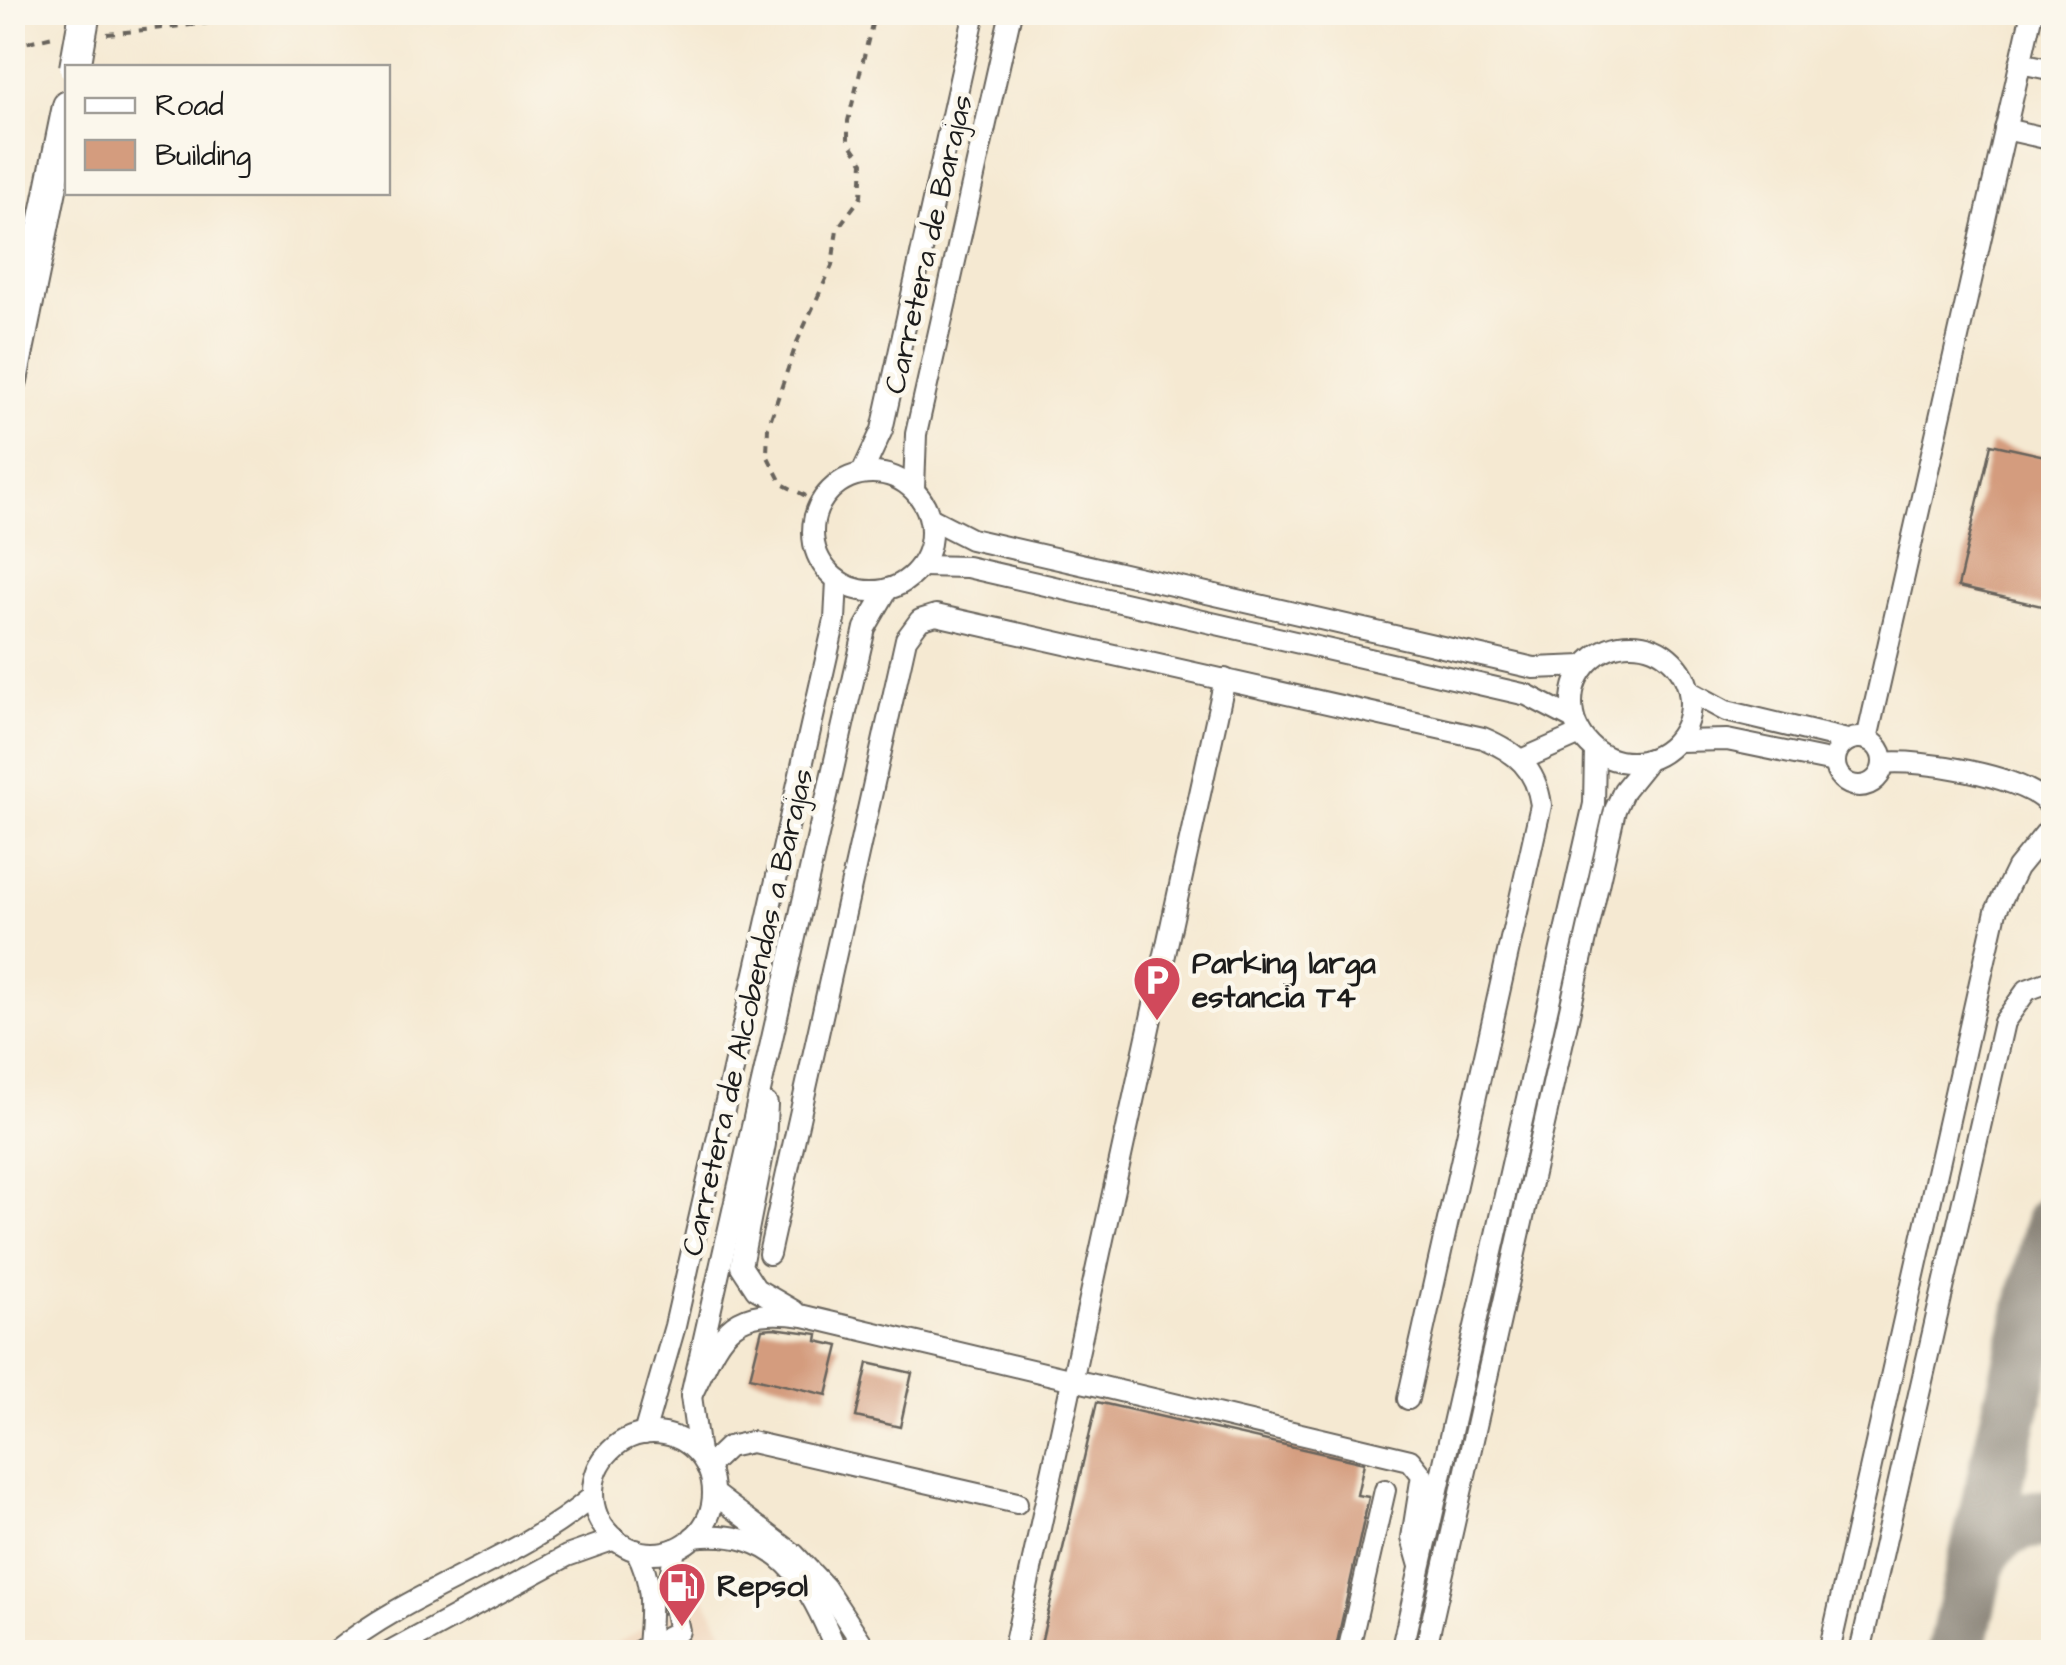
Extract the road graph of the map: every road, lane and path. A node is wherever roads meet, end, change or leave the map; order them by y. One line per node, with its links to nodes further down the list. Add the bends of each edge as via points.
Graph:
1 (311, 12): 6 (path)
2 (875, 12): 18 (path, via 848,121 848,140 863,162 861,196 838,229 832,266 768,427 767,455 782,484)
3 (976, 12): 16 (street, Carretera de Barajas, via 882,430)
4 (1011, 12): 17 (street, Carretera de Barajas, via 916,434)
5 (2032, 12): 9 (street)
6 (90, 24): 10 (highway, bridge)
7 (60, 35): 8 (path)
8 (12, 46)
9 (2020, 63): 11 (street); 13 (street)
10 (75, 65)
11 (2054, 70)
12 (65, 118): 15 (highway)
13 (2006, 129): 14 (street); 28 (street)
14 (2054, 140)
15 (12, 380)
16 (862, 472): 17 (street, via 899,478); 18 (street, via 842,479)
17 (914, 489): 19 (street)
18 (820, 504): 21 (street, via 814,549)
19 (930, 518): 20 (street, via 932,535); 23 (street, via 972,539 1534,668)
20 (920, 566): 22 (street); 26 (street, via 967,567 1508,691 1556,707)
21 (837, 580): 22 (street); 43 (street, Carretera de Alcobendas a Barajas, via 835,620 676,1326)
22 (886, 590): 37 (street, Carretera de Alcobendas a Barajas, via 865,628)
23 (1584, 666): 25 (street, via 1616,646 1654,648 1682,674); 26 (street, via 1572,691)
24 (1224, 679): 31 (street, via 1483,738); 38 (street, via 936,615 920,620 906,638); 40 (street)
25 (1689, 692): 27 (street, via 1686,726); 28 (street, via 1726,711)
26 (1576, 726): 29 (street); 31 (street)
27 (1677, 740): 30 (street); 32 (street, via 1728,740)
28 (1857, 740): 32 (street, via 1838,750); 33 (street, via 1879,748)
29 (1595, 751): 30 (street, via 1627,762); 52 (street, via 1594,804)
30 (1650, 759): 61 (street, via 1615,810)
31 (1520, 760): 42 (street, via 1538,780 1541,804)
32 (1834, 762): 33 (street, via 1846,783 1862,786 1877,778)
33 (1883, 763): 34 (street, via 1907,761 2008,782)
34 (2049, 798): 35 (street, via 2041,819)
35 (2051, 832): 62 (street, via 2017,868 1996,911)
36 (2054, 980): 63 (street, via 2027,990 2004,1022)
37 (769, 1053): 39 (street, via 765,1144 741,1266 763,1296); 41 (street, Carretera de Alcobendas a Barajas)
38 (769, 1254)
39 (804, 1316): 40 (street); 41 (street, via 766,1312 738,1320 719,1338)
40 (1073, 1381): 52 (street, via 1410,1460 1422,1475 1412,1538); 58 (street)
41 (690, 1396): 44 (street, Carretera de Alcobendas a Barajas)
42 (1408, 1399)
43 (644, 1434): 44 (street, via 683,1440); 47 (street, via 612,1448)
44 (703, 1460): 46 (street); 48 (street, via 751,1442)
45 (1385, 1490): 59 (street)
46 (713, 1493): 50 (street, via 704,1525); 57 (street, via 794,1554)
47 (593, 1496): 49 (street); 54 (street, via 554,1530)
48 (1017, 1503)
49 (615, 1539): 51 (street); 55 (street, via 567,1556)
50 (684, 1543): 51 (street); 53 (street, via 670,1583 679,1631); 56 (street, via 721,1534 754,1540 783,1560 814,1598)
51 (636, 1550): 53 (street, via 653,1595)
52 (1421, 1568): 60 (street)
53 (643, 1650)
54 (335, 1652)
55 (390, 1652)
56 (836, 1652)
57 (868, 1652)
58 (1013, 1652)
59 (1348, 1652)
60 (1401, 1652)
61 (1425, 1652)
62 (1829, 1652)
63 (1860, 1652)

